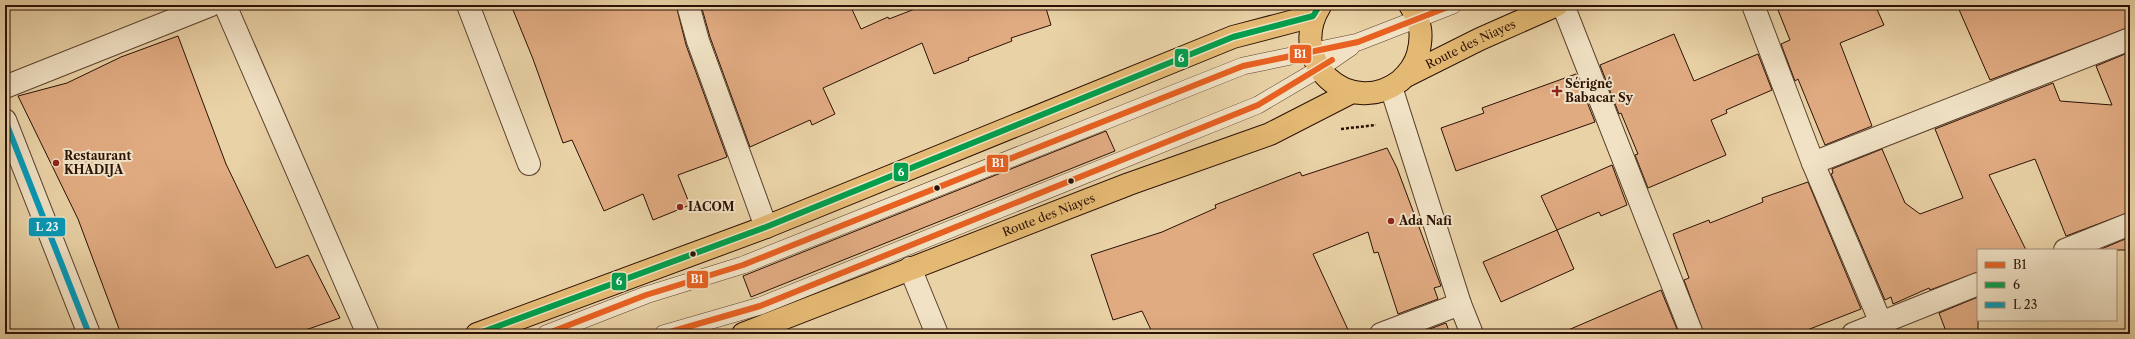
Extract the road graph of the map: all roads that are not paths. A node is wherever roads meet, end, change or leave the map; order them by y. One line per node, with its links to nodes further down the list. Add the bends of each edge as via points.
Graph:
1 (211, 5): 14 (street)
2 (225, 5): 27 (street)
3 (468, 5): 18 (street)
4 (688, 5): 20 (street, via 698,41)
5 (1453, 5): 10 (lane)
6 (1557, 5): 13 (main road, Route des Niayes, via 1480,39)
7 (1563, 5): 35 (street)
8 (1753, 5): 17 (street)
9 (1317, 11): 12 (main road, via 1309,35); 20 (main road, via 1233,37)
10 (1415, 12): 12 (lane); 13 (main road, via 1421,41 1416,60)
11 (2130, 39): 17 (street)
12 (1315, 61): 15 (main road, via 1335,85); 29 (lane, via 1242,66 743,265 646,295); 30 (lane, via 1258,105 767,303)
13 (1399, 82): 15 (main road, Route des Niayes, via 1372,93); 24 (street)
14 (5, 87)
15 (1352, 92): 22 (main road, Route des Niayes, via 1270,134 1129,184)
16 (5, 120): 26 (street)
17 (1813, 163): 25 (street)
18 (529, 164)
19 (2130, 224): 21 (street)
20 (766, 227): 28 (main road)
21 (2068, 249)
22 (910, 268): 31 (main road, Route des Niayes); 32 (street)
23 (1977, 284): 25 (street)
24 (1460, 304): 33 (street); 34 (street)
25 (1881, 323): 36 (street)
26 (89, 334)
27 (368, 334)
28 (477, 334)
29 (546, 334)
30 (663, 334)
31 (743, 334)
32 (937, 334)
33 (1381, 334)
34 (1472, 334)
35 (1692, 334)
36 (1853, 334)

